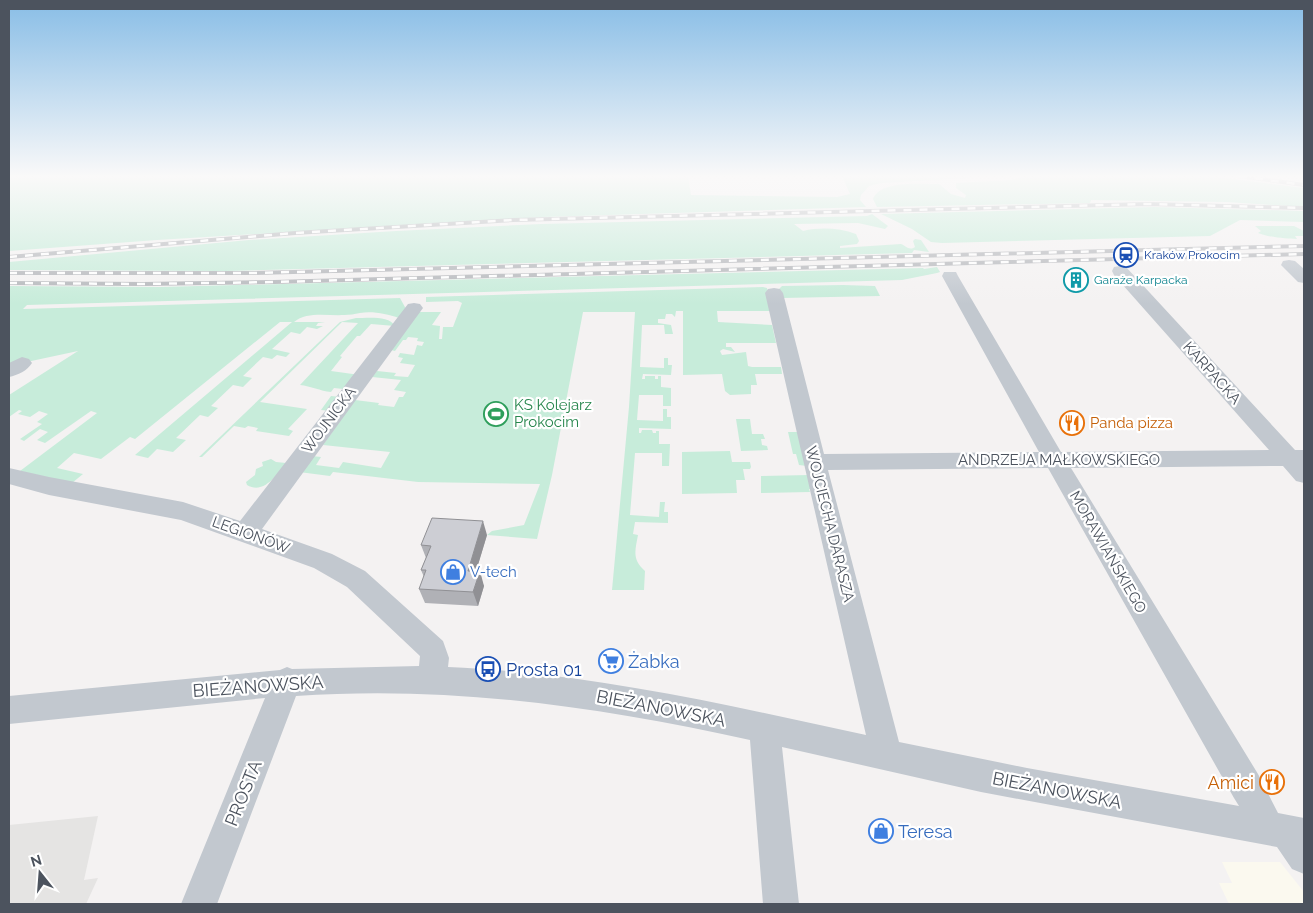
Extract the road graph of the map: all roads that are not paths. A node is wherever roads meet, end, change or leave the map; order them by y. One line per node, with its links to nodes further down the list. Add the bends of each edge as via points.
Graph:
1 (1289, 265): 4 (street)
2 (1120, 271): 7 (street, KARPACKA)
3 (950, 276): 8 (street, MORAWIAŃSKIEGO)
4 (1304, 278)
5 (774, 293): 9 (street, WOJCIECHA DARASZA)
6 (414, 308): 12 (street, WOJNICKA)
7 (1297, 458): 8 (street, ANDRZEJA MAŁKOWSKIEGO); 10 (street, KARPACKA)
8 (1054, 459): 9 (street, ANDRZEJA MAŁKOWSKIEGO); 18 (street, MORAWIAŃSKIEGO, via 1241,777)
9 (814, 462): 17 (street, WOJCIECHA DARASZA)
10 (1304, 475)
11 (9, 476): 12 (street, LEGIONÓW, via 183,511)
12 (245, 532): 13 (street, LEGIONÓW, via 323,561 356,579 433,650)
13 (432, 680): 14 (street, BIEŻANOWSKA); 16 (street, BIEŻANOWSKA, via 586,693)
14 (287, 681): 15 (street, BIEŻANOWSKA); 19 (street, PROSTA)
15 (9, 710)
16 (765, 728): 17 (street, BIEŻANOWSKA); 20 (street)
17 (886, 755): 18 (street, BIEŻANOWSKA)
18 (1291, 838)
19 (199, 904)
20 (781, 904)

